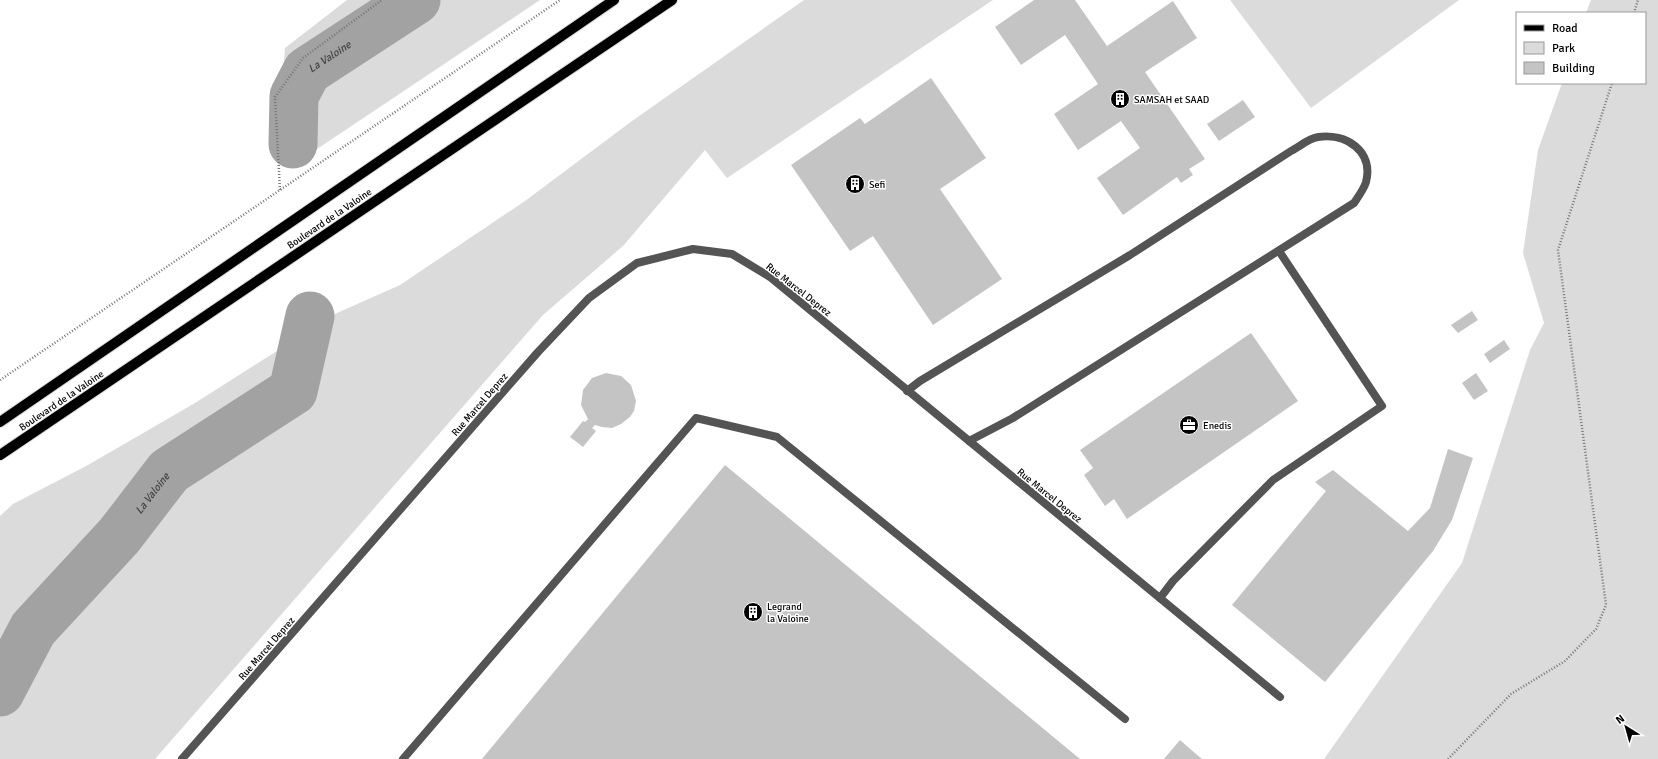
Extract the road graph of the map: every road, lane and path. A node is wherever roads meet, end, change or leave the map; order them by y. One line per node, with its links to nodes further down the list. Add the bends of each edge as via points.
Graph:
1 (382, 0): 8 (path, via 303,58 274,97)
2 (560, 0): 8 (path)
3 (614, 0): 12 (main road, Boulevard de la Valoine)
4 (672, 0): 14 (main road, Boulevard de la Valoine)
5 (1638, 0): 6 (path)
6 (1634, 12)
7 (1612, 84): 20 (path, via 1558,250 1606,605 1596,629 1565,661 1511,694)
8 (280, 190): 10 (path)
9 (1279, 251): 11 (street, via 1354,203 1366,183 1368,165 1357,146 1339,138 1317,137 1291,151 1130,255); 13 (street, via 1013,418); 15 (street, via 1382,406 1273,480 1173,581)
10 (0, 380)
11 (907, 390): 13 (street, Rue Marcel Deprez); 18 (street, Rue Marcel Deprez, via 770,277 732,254 693,249 637,263 589,298 538,352)
12 (0, 422)
13 (969, 441): 15 (street, Rue Marcel Deprez)
14 (0, 455)
15 (1160, 598): 16 (street, Rue Marcel Deprez)
16 (1280, 697)
17 (1126, 719): 19 (street, via 777,437 696,418)
18 (182, 759)
19 (403, 759)
20 (1448, 759)

